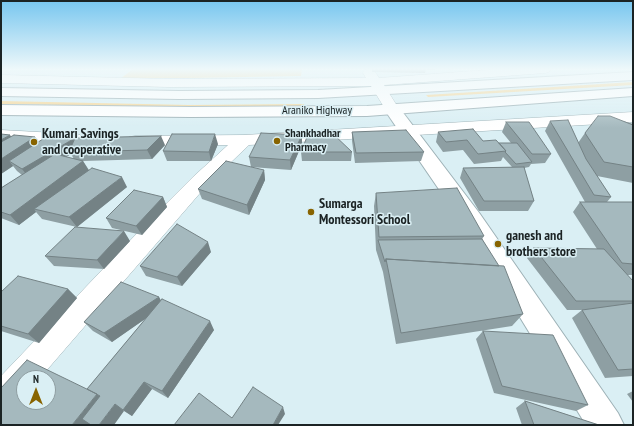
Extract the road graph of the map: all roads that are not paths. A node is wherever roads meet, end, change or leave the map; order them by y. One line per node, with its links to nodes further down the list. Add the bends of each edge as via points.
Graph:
1 (301, 89): 6 (main road, Araniko Highway, via 179,95)
2 (328, 89): 8 (main road, Araniko Highway)
3 (380, 89): 8 (street)
4 (416, 89): 8 (street)
5 (454, 89): 8 (main road, Araniko Highway)
6 (1, 92)
7 (633, 92): 8 (main road, Araniko Highway)
8 (383, 94): 9 (main road, Araniko Highway, via 367,111); 11 (main road)
9 (1, 110)
10 (633, 117): 11 (street)
11 (407, 130): 14 (street); 17 (main road, via 472,220)
12 (1, 135): 13 (street)
13 (86, 139)
14 (244, 140): 15 (street); 16 (street, via 200,181 152,232)
15 (117, 141)
16 (1, 399)
17 (606, 425)

